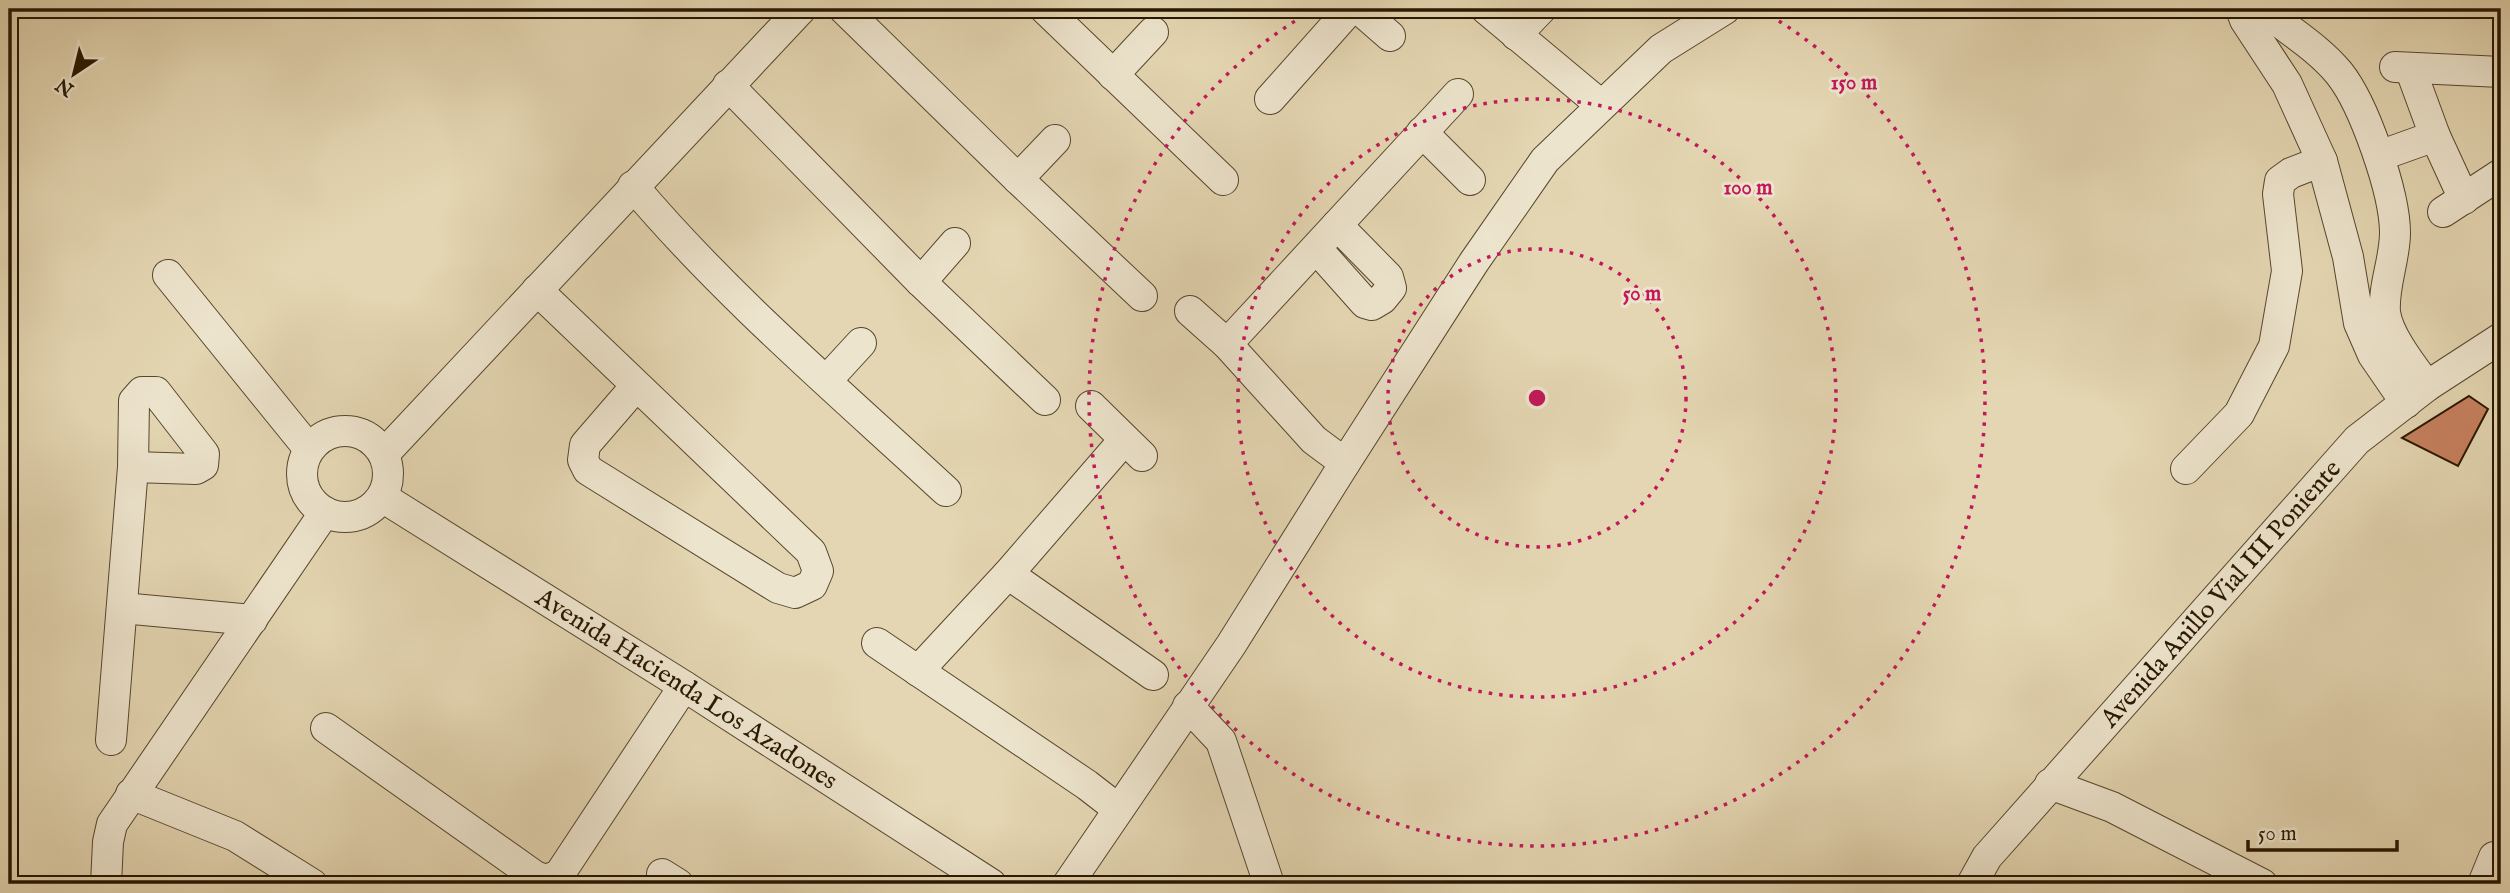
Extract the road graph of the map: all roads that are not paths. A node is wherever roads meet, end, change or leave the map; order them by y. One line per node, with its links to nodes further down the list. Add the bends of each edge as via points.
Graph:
1 (801, 9): 18 (street)
2 (844, 9): 28 (street)
3 (1045, 9): 16 (street)
4 (1350, 9): 20 (street)
5 (1359, 9): 13 (street)
6 (1486, 9): 12 (street)
7 (1541, 9): 12 (street)
8 (1725, 9): 21 (street, via 1661,49)
9 (2241, 9): 17 (street)
10 (2269, 9): 14 (street)
11 (1153, 32): 16 (street)
12 (1516, 35): 21 (street)
13 (1390, 36)
14 (2322, 56): 17 (street, via 2304,52 2288,64); 25 (street, via 2340,74)
15 (2501, 72): 23 (street, via 2402,68)
16 (1113, 75): 29 (street)
17 (2287, 83): 26 (street)
18 (728, 85): 31 (street); 38 (street)
19 (1458, 94): 22 (street)
20 (1270, 99)
21 (1601, 105): 52 (street, via 1545,160)
22 (1422, 132): 30 (street); 32 (street)
23 (2435, 136): 25 (street); 27 (street, via 2453,205)
24 (1055, 140): 28 (street)
25 (2379, 156): 35 (street, via 2395,232)
26 (2322, 161): 36 (street); 54 (street, via 2280,181 2287,271 2274,346 2239,414)
27 (2501, 174)
28 (1018, 179): 40 (street)
29 (1223, 180)
30 (1470, 180)
31 (633, 186): 39 (street); 45 (street, via 686,245)
32 (1337, 225): 34 (street); 34 (street, via 1388,277 1391,288 1382,299 1373,305 1365,303)
33 (955, 243): 38 (street)
34 (1317, 249): 44 (street)
35 (2391, 256): 36 (street, via 2362,270); 47 (street, via 2385,316)
36 (2348, 257): 47 (street, via 2359,323 2373,355)
37 (168, 275): 50 (street)
38 (921, 282): 48 (street)
39 (537, 290): 46 (street); 51 (street)
40 (1142, 296)
41 (1190, 311): 44 (street)
42 (2501, 338): 47 (street, Avenida Anillo Vial III Poniente)
43 (861, 343): 45 (street)
44 (1227, 344): 52 (street, via 1314,440)
45 (827, 380): 55 (street)
46 (636, 386): 46 (street, via 585,445 583,460 588,470 778,588 795,593 812,585 818,571 811,552)
47 (2416, 395): 68 (street, Avenida Anillo Vial III Poniente, via 2357,440)
48 (1045, 400)
49 (1091, 406): 58 (street, via 1133,448)
50 (309, 449): 51 (street, via 330,432 345,430 368,437); 57 (street, via 302,478 313,503)
51 (384, 454): 56 (street, via 389,468)
52 (1345, 463): 65 (street)
53 (133, 467): 59 (street)
54 (2186, 469)
55 (946, 491)
56 (382, 498): 57 (street, via 355,517); 64 (street, Avenida Hacienda Los Azadones)
57 (325, 512): 60 (street)
58 (1008, 574): 62 (street); 63 (street)
59 (122, 608): 60 (street); 67 (street)
60 (251, 620): 69 (street)
61 (877, 643): 62 (street)
62 (918, 671): 70 (street)
63 (1153, 675)
64 (684, 686): 66 (street, via 559,875 546,880); 74 (street, Avenida Hacienda Los Azadones)
65 (1188, 706): 70 (street); 76 (street, via 1220,741)
66 (326, 728)
67 (111, 740)
68 (2050, 784): 77 (street, Avenida Anillo Vial III Poniente, via 1987,857); 78 (street, via 2122,812)
69 (131, 794): 72 (street, via 112,824); 73 (street, via 235,836)
70 (1118, 809): 75 (street)
71 (2494, 857): 79 (street)
72 (106, 884)
73 (312, 884)
74 (991, 884)
75 (1068, 884)
76 (1269, 884)
77 (1972, 884)
78 (2262, 884)
79 (2483, 884)

